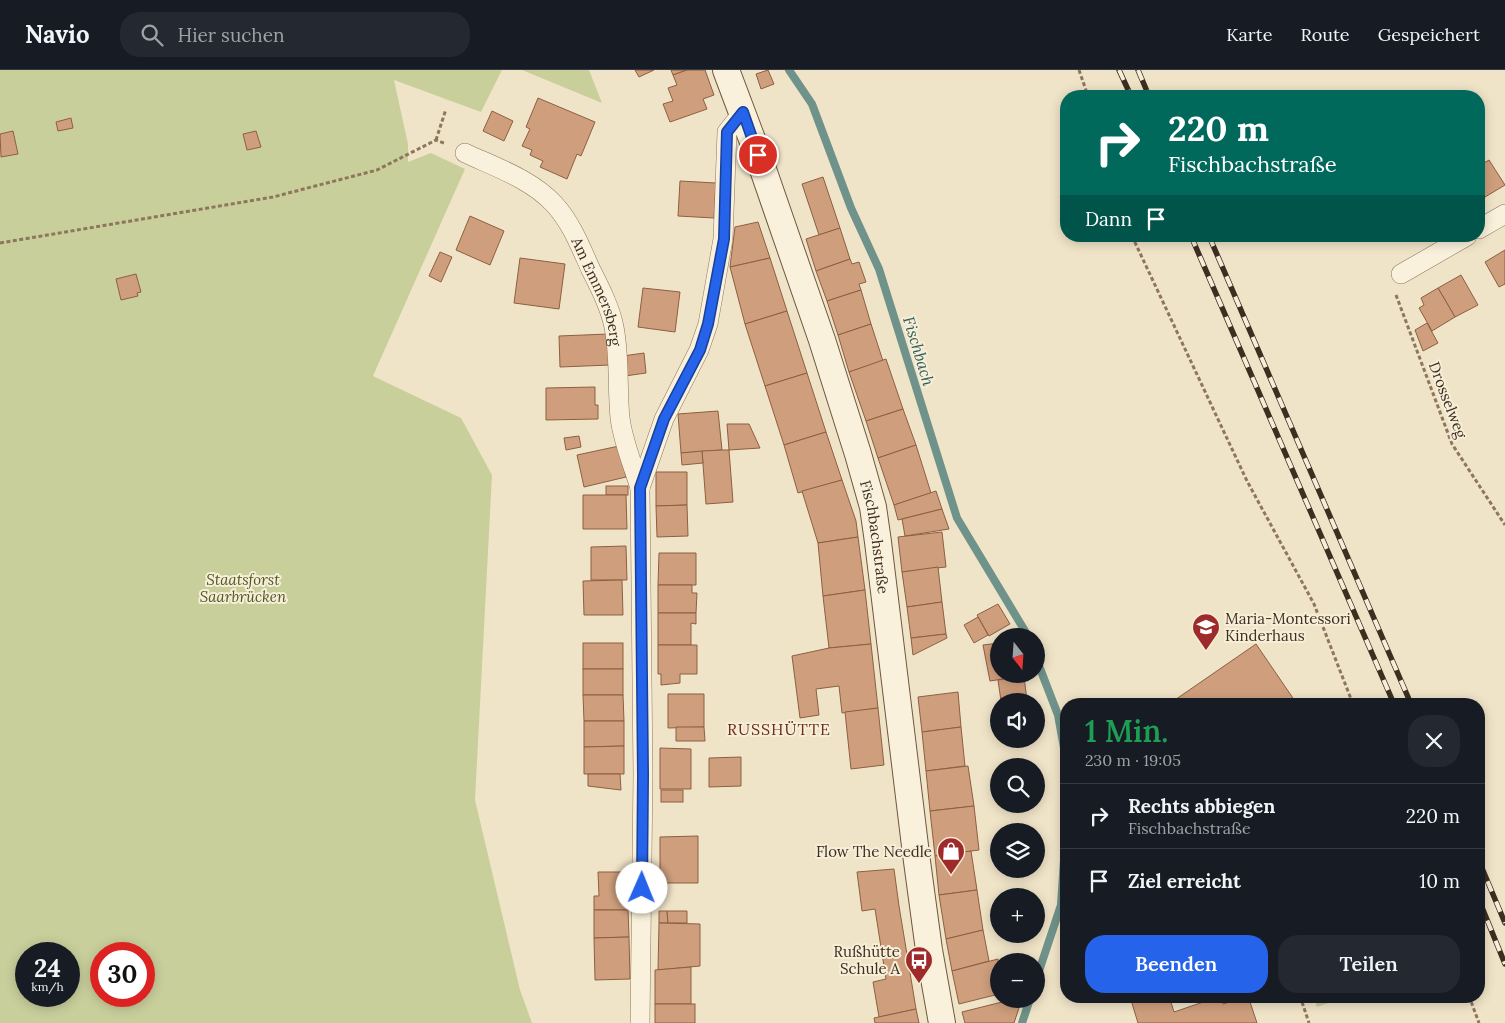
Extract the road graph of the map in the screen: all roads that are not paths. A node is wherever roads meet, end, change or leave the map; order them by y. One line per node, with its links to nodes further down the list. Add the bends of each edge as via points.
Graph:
1 (726, 70): 2 (main road, Fischbachstraße)
2 (743, 112): 8 (street, Am Emmersberg, via 727,132 724,239 708,324 700,350 664,419); 10 (main road, Fischbachstraße, via 822,340 873,507 929,950)
3 (465, 152): 8 (street, Am Emmersberg, via 538,190 566,220 608,305 614,326 620,419)
4 (1505, 214): 5 (street)
5 (1485, 226)
6 (1457, 242): 7 (street)
7 (1401, 274)
8 (640, 488): 9 (street, Am Emmersberg, via 643,775)
9 (640, 1023)
10 (942, 1023)

